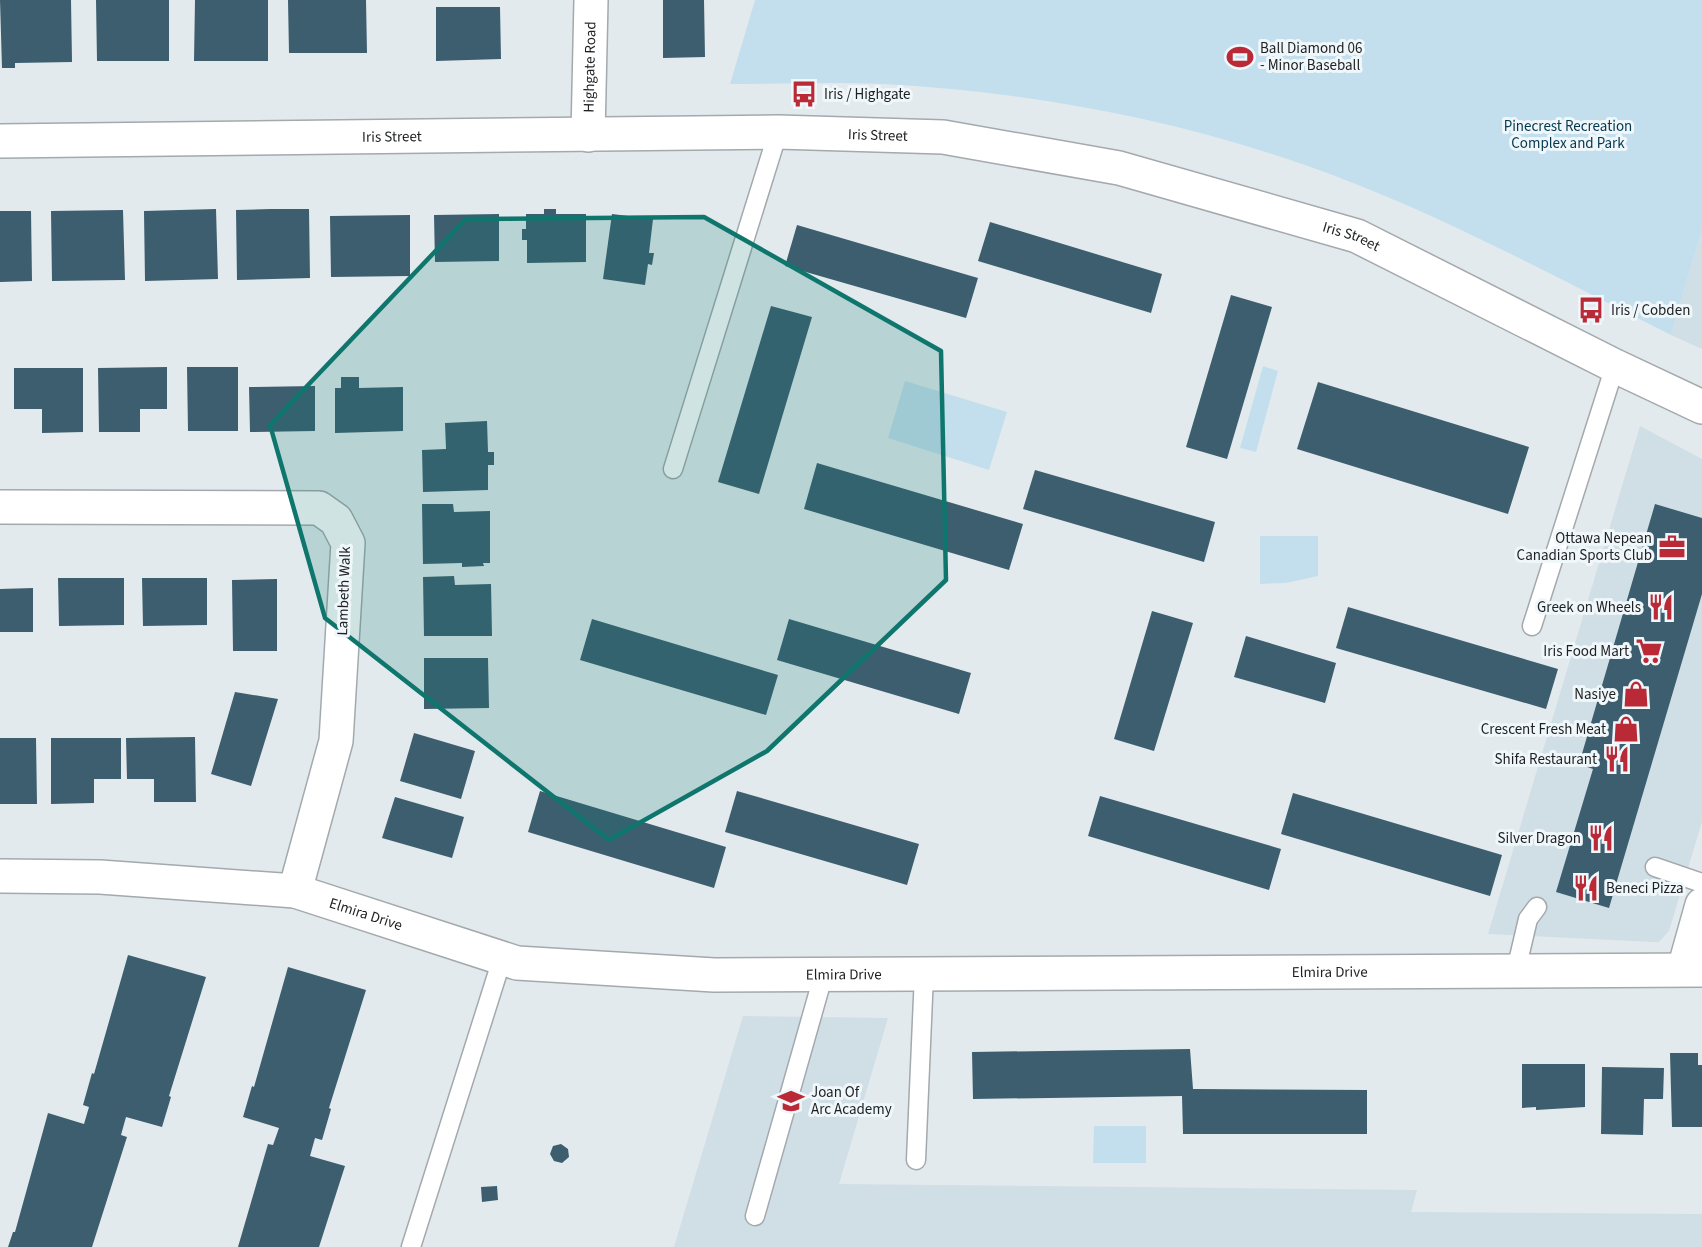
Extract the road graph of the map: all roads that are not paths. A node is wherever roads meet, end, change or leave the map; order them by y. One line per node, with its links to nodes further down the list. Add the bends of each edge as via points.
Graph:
1 (591, 0): 3 (street, Highgate Road)
2 (778, 132): 3 (street, Iris Street); 5 (street, Iris Street, via 943,137 1130,171 1357,236); 7 (lane)
3 (588, 135): 4 (street, Iris Street)
4 (0, 141)
5 (1615, 366): 6 (street, Iris Street); 9 (lane)
6 (1702, 406)
7 (673, 469)
8 (0, 507): 13 (street, Lambeth Walk, via 319,508 336,520 348,543 336,741)
9 (1532, 626)
10 (1655, 867): 12 (lane)
11 (0, 876): 13 (street, Elmira Drive, via 100,877)
12 (1702, 883)
13 (295, 891): 16 (street, Elmira Drive)
14 (1702, 905): 18 (street)
15 (1537, 907): 17 (lane, via 1528,919)
16 (502, 959): 19 (street, Elmira Drive, via 714,975); 23 (lane)
17 (1516, 970): 18 (street, Elmira Drive); 20 (street, Elmira Drive)
18 (1693, 970)
19 (824, 973): 20 (street, Elmira Drive); 22 (lane)
20 (924, 974): 21 (lane)
21 (916, 1160)
22 (755, 1216)
23 (411, 1247)

